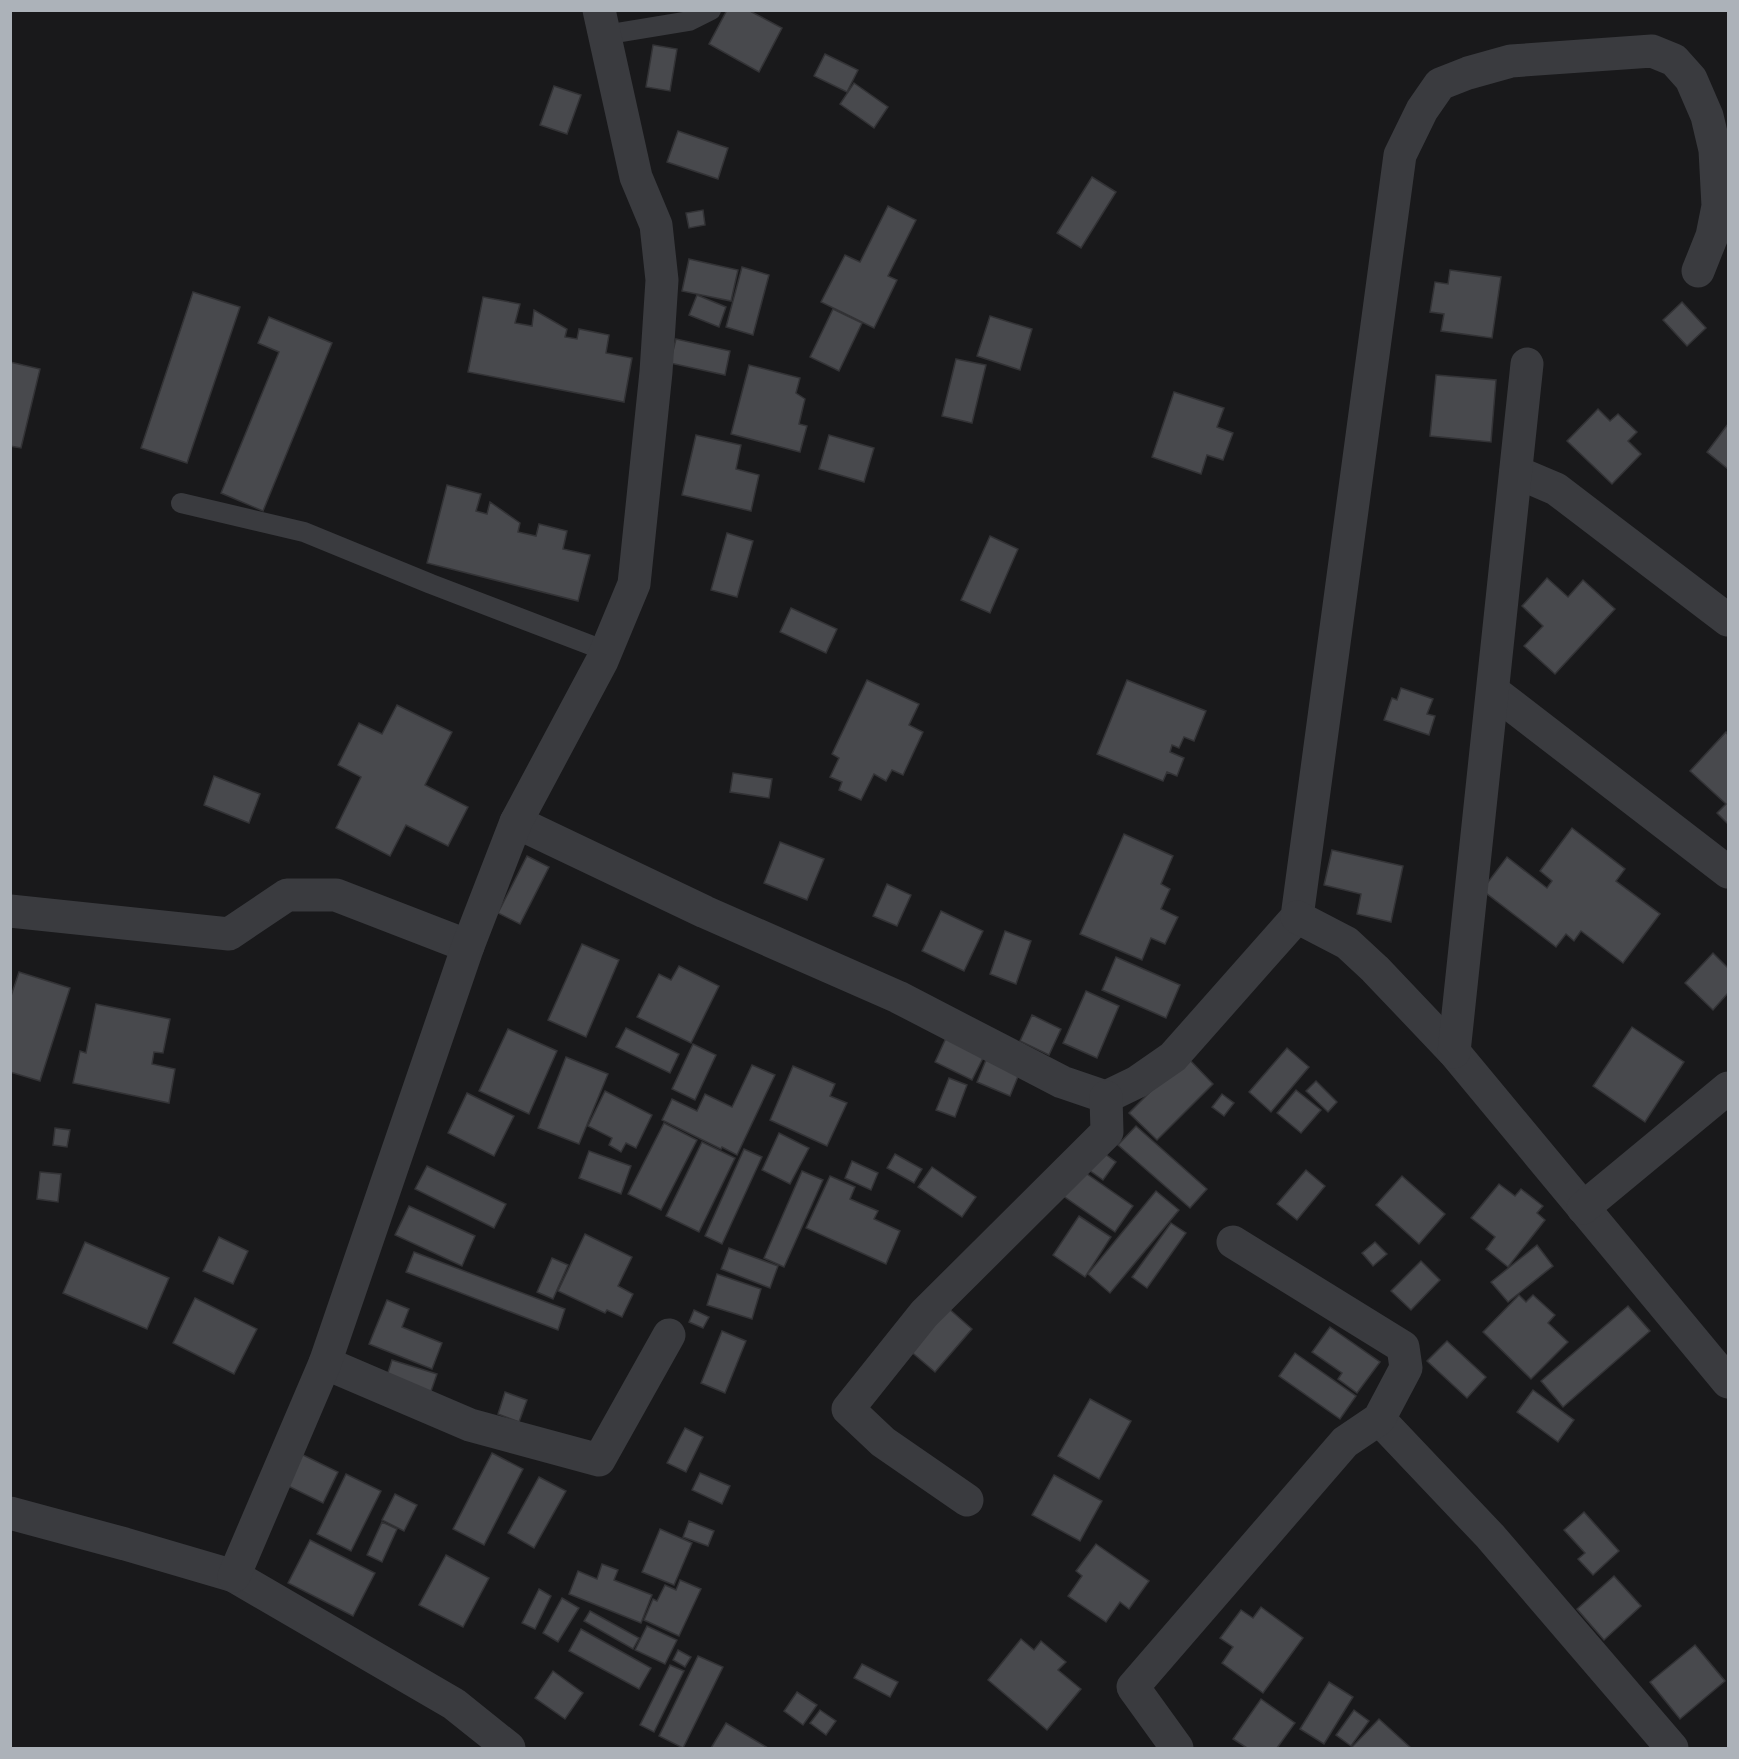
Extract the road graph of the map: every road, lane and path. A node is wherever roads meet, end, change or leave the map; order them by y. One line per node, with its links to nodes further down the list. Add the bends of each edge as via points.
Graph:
1 (711, 10): 2 (lane, via 689,21)
2 (601, 23): 8 (street, via 636,177 656,225 662,280 634,584)
3 (1698, 271): 13 (street, via 1712,236 1718,206 1715,150 1707,116 1691,79 1674,60 1652,51 1511,61 1440,84 1422,110 1400,155)
4 (1527, 364): 5 (street)
5 (1516, 472): 7 (street, via 1556,489); 9 (street)
6 (181, 503): 8 (lane, via 304,532)
7 (1728, 620)
8 (606, 651): 10 (street)
9 (1493, 691): 11 (street); 15 (street)
10 (516, 822): 14 (street); 17 (street, via 705,912 898,997 1062,1082)
11 (1728, 872)
12 (10, 911): 14 (street, via 229,934 287,895 336,895)
13 (1297, 917): 15 (street, via 1347,943); 17 (street, via 1173,1056 1137,1082)
14 (468, 946): 21 (street)
15 (1455, 1052): 18 (street)
16 (1728, 1088): 18 (street)
17 (1106, 1097): 24 (street, via 1107,1132 924,1314 849,1409 883,1442)
18 (1583, 1208): 22 (street)
19 (1233, 1242): 23 (street, via 1403,1347 1406,1368)
20 (669, 1335): 21 (street, via 599,1460 470,1425)
21 (325, 1364): 26 (street)
22 (1728, 1382)
23 (1379, 1419): 28 (street, via 1345,1442 1133,1687); 29 (street, via 1490,1536)
24 (968, 1500)
25 (10, 1513): 26 (street)
26 (234, 1576): 27 (street, via 454,1704)
27 (509, 1749)
28 (1178, 1749)
29 (1672, 1749)

